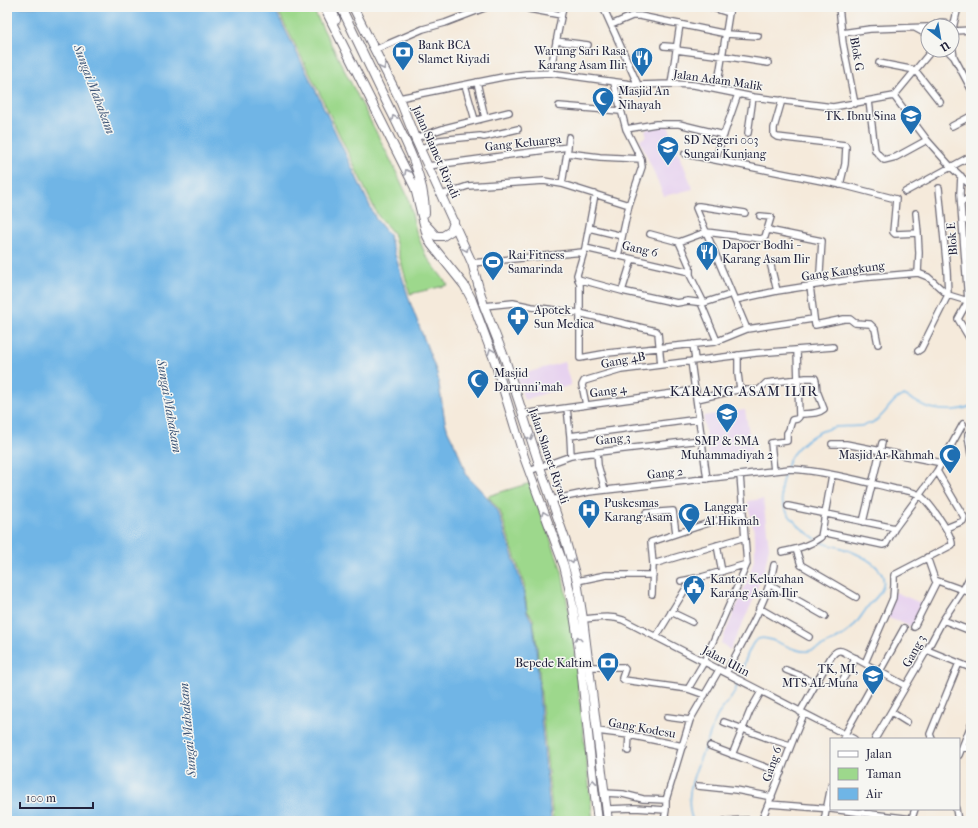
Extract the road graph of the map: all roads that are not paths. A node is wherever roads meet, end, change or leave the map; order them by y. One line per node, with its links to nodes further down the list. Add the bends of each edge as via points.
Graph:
1 (324, 7): 37 (highway, Jalan Slamet Riyadi)
2 (331, 7): 37 (highway, via 357,65)
3 (340, 7): 92 (highway, Jalan Slamet Riyadi, one-way to 3, via 425,203 415,167)
4 (353, 7): 30 (highway, Jalan Slamet Riyadi)
5 (487, 7): 30 (street, via 445,24 423,29)
6 (563, 7): 13 (street)
7 (603, 7): 17 (street)
8 (710, 7): 12 (street)
9 (839, 7): 23 (street, Blok G)
10 (958, 7): 14 (street)
11 (529, 9): 13 (street)
12 (729, 10): 24 (street)
13 (561, 15): 26 (street)
14 (956, 16): 15 (street)
15 (953, 18)
16 (680, 24): 17 (street, via 632,16); 24 (street); 29 (street)
17 (611, 25): 43 (street)
18 (914, 28): 19 (street); 22 (street); 23 (street, via 870,29)
19 (920, 28)
20 (960, 29): 21 (street)
21 (971, 30)
22 (920, 31)
23 (842, 33): 53 (street, Blok G)
24 (727, 34): 25 (street); 31 (street)
25 (758, 36)
26 (556, 41): 27 (street); 38 (street)
27 (588, 45)
28 (664, 46): 29 (street)
29 (676, 49): 31 (street); 41 (street)
30 (374, 50): 49 (highway, Jalan Slamet Riyadi, one-way to 49)
31 (723, 56): 34 (street); 44 (street)
32 (926, 58): 36 (street)
33 (955, 58): 45 (street)
34 (768, 63)
35 (880, 63): 36 (street)
36 (916, 70): 47 (street); 52 (street)
37 (357, 72): 92 (highway, Jalan Slamet Riyadi, one-way to 37, via 415,188)
38 (550, 73): 39 (street, Jalan Adam Malik); 40 (street, Jalan Adam Malik)
39 (477, 82): 42 (street, Jalan Adam Malik); 58 (street)
40 (614, 82): 43 (street, Jalan Adam Malik); 55 (street)
41 (671, 84): 43 (street, Jalan Adam Malik); 44 (street, Jalan Adam Malik)
42 (465, 85): 49 (street, Jalan Adam Malik); 59 (street)
43 (638, 85)
44 (717, 89): 46 (street, Jalan Adam Malik)
45 (971, 89)
46 (738, 94): 48 (street, Jalan Adam Malik); 64 (street)
47 (894, 96): 51 (street, Jalan Adam Malik); 67 (street)
48 (753, 97): 50 (street, Jalan Adam Malik); 63 (street)
49 (399, 98): 66 (highway, Jalan Slamet Riyadi)
50 (782, 100): 53 (street, Jalan Adam Malik, via 833,107); 78 (street, via 774,135 845,145)
51 (869, 101): 53 (street, Jalan Adam Malik); 67 (street, via 875,150 884,160 896,157)
52 (940, 102)
53 (855, 104)
54 (559, 106): 55 (street)
55 (620, 111): 62 (street)
56 (509, 112): 58 (street)
57 (971, 116): 60 (street)
58 (485, 118): 59 (street)
59 (475, 120): 66 (street)
60 (952, 126)
61 (518, 129): 68 (street, via 484,137 439,140)
62 (626, 129): 64 (street, via 668,123); 72 (street)
63 (748, 133)
64 (724, 134): 73 (street)
65 (568, 137): 69 (street)
66 (415, 138): 68 (highway, Jalan Slamet Riyadi)
67 (927, 140): 75 (street)
68 (420, 149): 74 (highway, Jalan Slamet Riyadi)
69 (567, 150): 72 (street, Gang Keluarga, via 600,157); 74 (street, Gang Keluarga); 77 (street)
70 (685, 154): 73 (street)
71 (971, 156): 75 (street)
72 (641, 159): 86 (street, via 642,167)
73 (715, 160): 78 (street)
74 (428, 166): 83 (highway, Jalan Slamet Riyadi)
75 (951, 167): 76 (street); 81 (street)
76 (961, 176): 79 (street); 85 (street, Blok E)
77 (562, 184): 82 (street); 83 (street, via 544,181 487,184 468,186)
78 (840, 185): 97 (street, via 896,199 893,232)
79 (971, 186)
80 (939, 188): 114 (street)
81 (905, 192)
82 (595, 194): 86 (street); 94 (street)
83 (441, 195): 93 (highway, Jalan Slamet Riyadi)
84 (971, 196): 85 (street)
85 (961, 203): 91 (street, Blok E)
86 (629, 204): 99 (street)
87 (745, 213): 96 (street, via 697,206)
88 (916, 214): 97 (street)
89 (760, 216): 95 (street, via 771,218)
90 (971, 220): 91 (street)
91 (962, 221): 116 (street, Blok E)
92 (424, 222): 93 (highway, via 436,236 443,236 451,231); 153 (highway, Jalan Slamet Riyadi, one-way to 92, via 496,362 471,298 464,285 431,244)
93 (454, 222): 105 (highway, Jalan Slamet Riyadi, one-way to 105)
94 (589, 228): 99 (street); 101 (street)
95 (768, 230): 96 (street, via 761,239); 109 (street, via 822,241)
96 (706, 232): 100 (street); 113 (street)
97 (918, 233): 107 (street)
98 (650, 234): 100 (street)
99 (622, 236): 102 (street)
100 (679, 242): 106 (street)
101 (584, 250): 102 (street, Gang 6); 105 (street, Gang 6); 108 (street)
102 (618, 256): 103 (street, Gang 6)
103 (632, 259): 106 (street, Gang 6); 111 (street)
104 (770, 262): 112 (street)
105 (472, 263): 118 (highway, Jalan Slamet Riyadi)
106 (690, 272): 117 (street)
107 (918, 273): 109 (street, Gang Kangkung); 114 (street, via 928,277)
108 (578, 279): 111 (street); 119 (street)
109 (822, 284): 110 (street, Gang Kangkung)
110 (810, 286): 112 (street, Gang Kangkung); 120 (street)
111 (622, 291): 117 (street, via 678,303)
112 (777, 291): 115 (street, Gang Kangkung)
113 (732, 294): 115 (street); 117 (street)
114 (948, 295): 116 (street); 129 (street)
115 (735, 300): 121 (street)
116 (969, 302): 123 (street, via 958,319)
117 (702, 303): 122 (street)
118 (484, 306): 119 (street, via 513,303); 139 (highway, Jalan Slamet Riyadi, via 505,359)
119 (579, 313): 127 (street, via 656,331); 127 (street, via 580,358)
120 (813, 319): 121 (street); 125 (street, via 815,325 844,319 870,324 875,329)
121 (747, 329): 122 (street)
122 (717, 341): 124 (street)
123 (971, 341)
124 (693, 344): 127 (street); 131 (street)
125 (878, 344)
126 (833, 347): 128 (street, Gang 4B)
127 (659, 348): 132 (street)
128 (797, 350): 130 (street, Gang 4B); 133 (street)
129 (918, 351)
130 (738, 355): 131 (street, Gang 4B); 135 (street)
131 (693, 361): 132 (street, Gang 4B); 134 (street)
132 (661, 365): 137 (street, Gang 4B, via 621,370 586,379 582,384)
133 (798, 379): 135 (street, via 766,383 759,390); 140 (street); 140 (street, via 816,379 817,391 824,407 822,411)
134 (696, 390): 136 (street); 137 (street, Gang 4)
135 (740, 390): 136 (street)
136 (697, 398): 141 (street)
137 (586, 405): 138 (street, Gang 4)
138 (567, 408): 139 (street, Gang 4); 144 (street)
139 (522, 414): 150 (highway, Jalan Slamet Riyadi, one-way to 150)
140 (799, 414): 157 (street, via 798,419 792,420 787,441 771,443)
141 (699, 419): 144 (street); 145 (street)
142 (963, 424): 154 (street)
143 (971, 434): 151 (street, via 968,435)
144 (570, 436): 152 (street)
145 (702, 440): 149 (street, Gang 3); 161 (street)
146 (882, 443): 148 (street)
147 (832, 444): 148 (street)
148 (880, 450): 154 (street); 162 (street)
149 (597, 452): 152 (street, Gang 3); 163 (street)
150 (536, 454): 153 (highway); 155 (highway, Jalan Slamet Riyadi)
151 (971, 454)
152 (571, 456): 155 (street, Gang 3)
153 (524, 457): 156 (highway, Jalan Slamet Riyadi)
154 (942, 463): 158 (street)
155 (540, 468): 156 (street, Gang 3); 165 (highway, Jalan Slamet Riyadi)
156 (529, 470): 221 (highway, Jalan Slamet Riyadi, one-way to 156, via 568,582)
157 (774, 470): 159 (street, Gang 2, via 807,470); 160 (street, Gang 2)
158 (937, 471): 164 (street); 172 (street, via 964,517 962,521)
159 (832, 475): 162 (street, Gang 2); 169 (street)
160 (740, 476): 161 (street, Gang 2); 168 (street)
161 (707, 479): 163 (street, Gang 2)
162 (872, 483): 164 (street, Gang 2); 170 (street)
163 (605, 490): 165 (street, Gang 2)
164 (919, 494): 171 (street); 172 (street)
165 (552, 500): 187 (highway, Jalan Slamet Riyadi, one-way to 187)
166 (788, 506): 169 (street)
167 (646, 512): 173 (street, via 672,511)
168 (742, 512): 173 (street); 175 (street)
169 (825, 513): 170 (street); 174 (street)
170 (863, 522): 171 (street)
171 (895, 528): 174 (street, via 886,544 882,545)
172 (946, 528): 179 (street, via 952,545)
173 (676, 533): 180 (street, via 651,542)
174 (822, 534): 177 (street, via 811,544)
175 (745, 537): 176 (street); 181 (street)
176 (717, 545): 180 (street); 183 (street)
177 (796, 549): 178 (street); 194 (street, via 801,565)
178 (782, 552)
179 (927, 557): 189 (street); 209 (street, via 894,574 893,598)
180 (653, 564): 185 (street)
181 (747, 564): 183 (street); 208 (street)
182 (774, 565): 190 (street)
183 (722, 572): 186 (street)
184 (971, 574): 191 (street, Gang 3)
185 (654, 575): 187 (street, via 606,575); 193 (street)
186 (691, 580): 188 (street); 196 (street)
187 (577, 581): 198 (highway, Jalan Slamet Riyadi)
188 (681, 581)
189 (937, 581): 191 (street); 201 (street)
190 (769, 584): 195 (street); 197 (street)
191 (963, 590): 192 (street); 199 (street, Gang 3)
192 (971, 593)
193 (652, 594)
194 (856, 597)
195 (759, 608): 205 (street); 216 (street)
196 (671, 612): 200 (street); 204 (street)
197 (826, 616)
198 (583, 619): 204 (street, Jalan Ulin, via 616,617); 211 (highway, Jalan Slamet Riyadi)
199 (943, 620): 203 (street); 206 (street, Gang 3)
200 (692, 622)
201 (914, 627)
202 (904, 628): 215 (street)
203 (971, 631)
204 (656, 637): 208 (street, Jalan Ulin)
205 (809, 637)
206 (927, 650): 210 (street); 219 (street, Gang 3)
207 (856, 658): 209 (street); 217 (street, Gang 6, via 840,650 836,651); 218 (street)
208 (704, 662): 213 (street, Jalan Ulin); 222 (street)
209 (865, 663): 215 (street)
210 (958, 663): 212 (street); 237 (street, via 930,734)
211 (590, 667): 220 (highway, Jalan Slamet Riyadi); 222 (street, via 623,667 624,680)
212 (971, 668)
213 (719, 670): 216 (street, Jalan Ulin); 224 (street)
214 (786, 670): 217 (street)
215 (880, 672): 219 (street); 235 (street)
216 (726, 673): 223 (street, Jalan Ulin)
217 (816, 684): 226 (street, Gang 6)
218 (840, 684)
219 (906, 686): 225 (street, Gang 3)
220 (592, 687): 221 (highway); 233 (highway, Jalan Slamet Riyadi)
221 (583, 688): 260 (highway, Jalan Slamet Riyadi, one-way to 221)
222 (688, 689): 224 (street)
223 (761, 692): 226 (street, Jalan Ulin); 232 (street)
224 (705, 695): 228 (street)
225 (891, 712): 230 (street); 236 (street, Gang 3)
226 (802, 713): 235 (street, Jalan Ulin); 238 (street, Gang 6)
227 (667, 717): 228 (street)
228 (690, 720): 239 (street)
229 (724, 722): 232 (street)
230 (907, 722)
231 (971, 725): 241 (street)
232 (742, 729): 238 (street); 245 (street)
233 (597, 731): 234 (street, Gang Kodesu); 248 (highway, Jalan Slamet Riyadi)
234 (629, 735): 239 (street, Gang Kodesu); 243 (street)
235 (844, 737)
236 (876, 738)
237 (932, 738)
238 (790, 745): 246 (street, Gang 6)
239 (682, 746): 251 (street)
240 (710, 746): 245 (street)
241 (963, 747): 242 (street); 244 (street)
242 (971, 749)
243 (628, 751)
244 (960, 752)
245 (732, 755): 246 (street)
246 (781, 773): 250 (street, Gang 6)
247 (698, 786): 250 (street)
248 (604, 793): 251 (street); 253 (highway, Jalan Slamet Riyadi)
249 (830, 794): 255 (street)
250 (772, 797): 252 (street, Gang 6)
251 (666, 800): 254 (street)
252 (769, 804): 255 (street); 264 (street, Gang 6)
253 (606, 808): 254 (street); 261 (highway, Jalan Slamet Riyadi)
254 (666, 810): 262 (street)
255 (828, 810): 258 (street); 265 (street)
256 (915, 810): 259 (street)
257 (956, 810): 267 (street)
258 (862, 812): 259 (street); 266 (street)
259 (912, 820)
260 (598, 821)
261 (608, 821)
262 (664, 821)
263 (725, 821): 264 (street)
264 (760, 821)
265 (824, 821)
266 (861, 821)
267 (958, 821)

